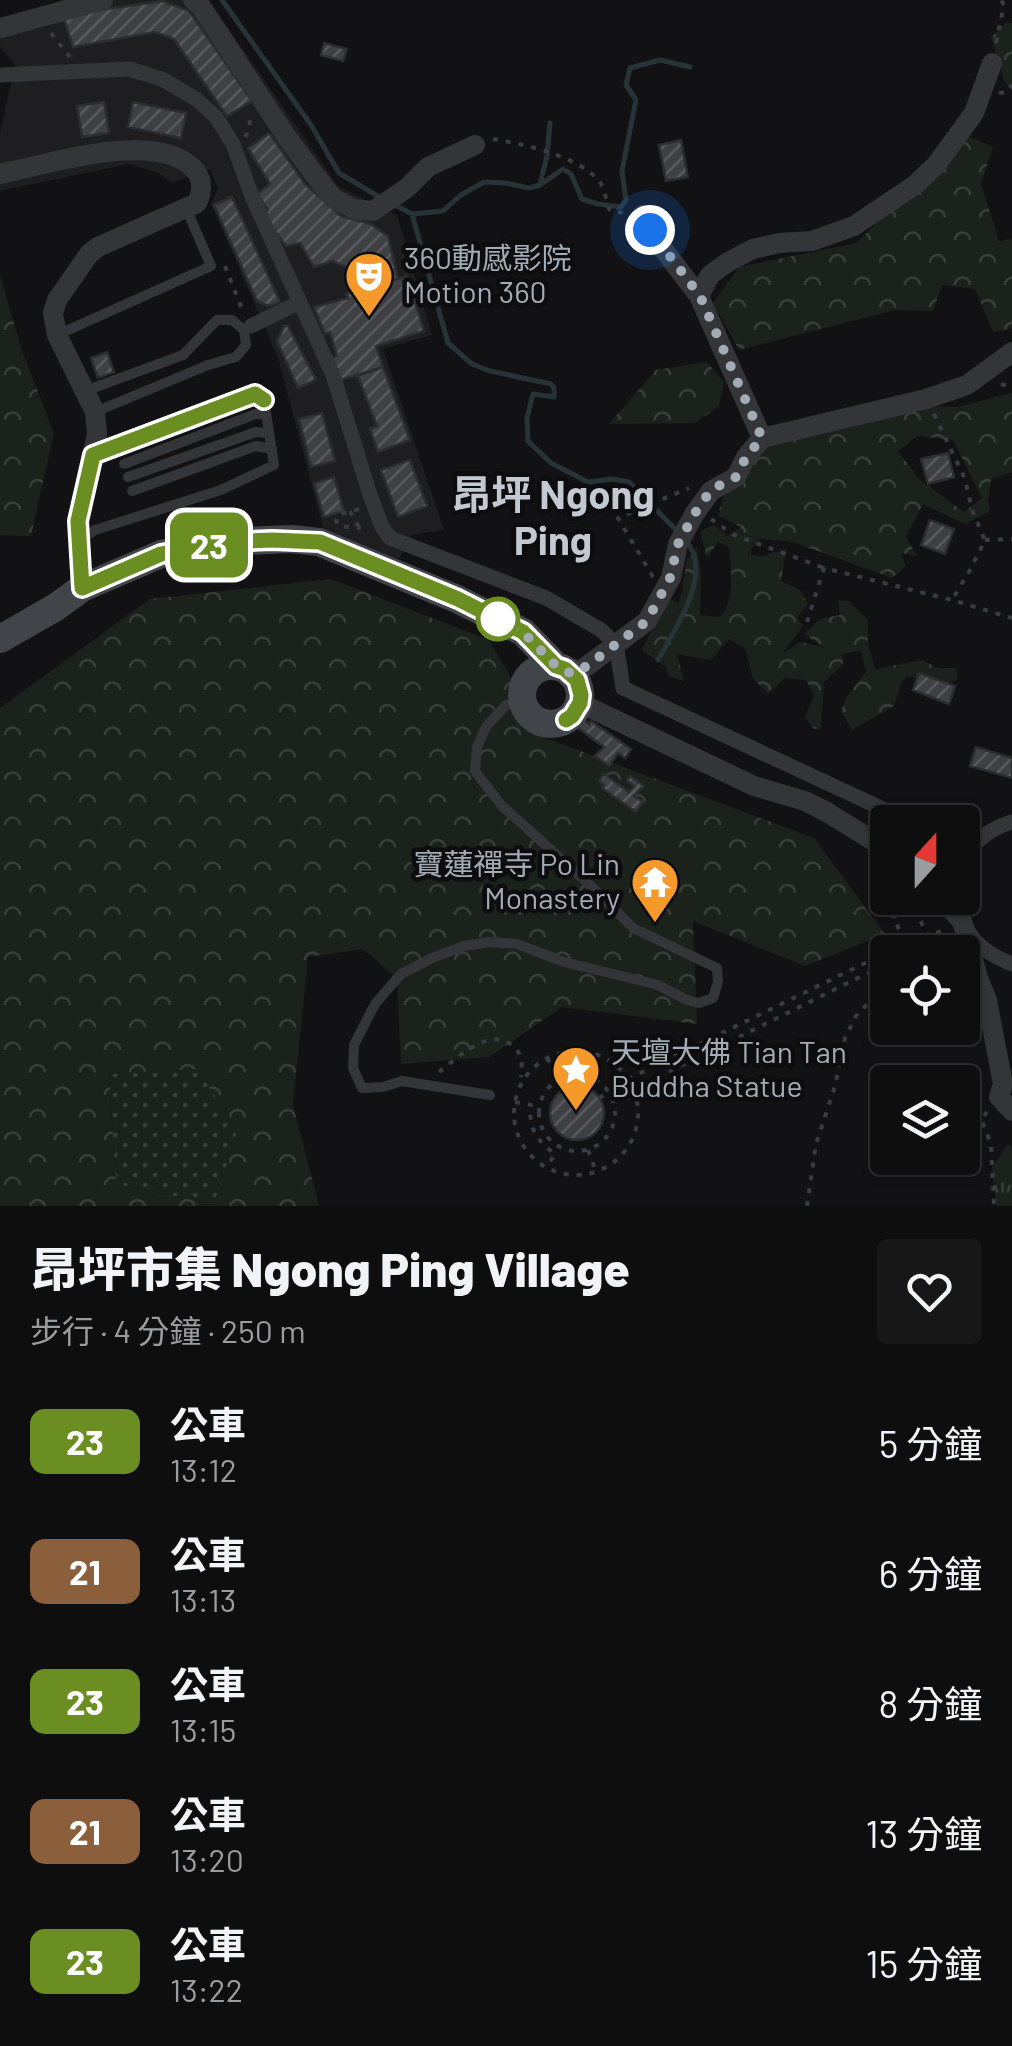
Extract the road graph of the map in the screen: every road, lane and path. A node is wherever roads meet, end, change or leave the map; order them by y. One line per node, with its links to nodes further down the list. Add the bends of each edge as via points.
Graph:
1 (103, 0): 5 (street)
2 (194, 0): 10 (street)
3 (1003, 2): 4 (path); 7 (path)
4 (1012, 8)
5 (27, 20): 6 (street); 8 (path, via 43,22)
6 (0, 28)
7 (992, 63): 16 (street, via 974,113 915,184 854,226 812,241 754,249 728,262)
8 (78, 71): 9 (street); 11 (street, via 129,69 162,79 196,99)
9 (0, 75)
10 (264, 102): 11 (path); 12 (street, via 333,198 354,210 374,211 428,167)
11 (222, 128): 17 (street)
12 (475, 145): 15 (path, via 489,138 533,146 586,170 602,184 610,211)
13 (0, 174): 14 (street, via 95,154 160,150 195,169 202,184 197,203)
14 (186, 208): 19 (street, via 90,254 58,300); 19 (lane, via 211,266)
15 (642, 216): 16 (street)
16 (700, 296): 26 (street)
17 (300, 302): 18 (street); 34 (street, via 333,375)
18 (252, 326)
19 (57, 334): 21 (street)
20 (1012, 352): 22 (street, via 967,385)
21 (84, 392): 23 (street); 23 (lane, via 182,355 218,320 232,320 244,330 246,345 236,357)
22 (926, 399): 26 (street); 39 (path, via 965,479)
23 (95, 412): 29 (street)
24 (266, 414): 25 (lane); 27 (lane, via 255,394); 30 (lane)
25 (270, 433): 28 (lane); 31 (lane, via 256,432)
26 (762, 438): 37 (street, via 736,477 711,490)
27 (119, 445): 29 (lane); 30 (lane)
28 (272, 449): 32 (lane, via 256,446); 35 (lane, via 274,465)
29 (93, 455): 40 (street)
30 (124, 464): 31 (lane)
31 (128, 477): 32 (lane)
32 (132, 491): 35 (lane)
33 (661, 500): 43 (path, via 618,518)
34 (373, 505): 36 (path, via 336,521); 48 (street, via 390,538 546,598)
35 (140, 516): 40 (lane)
36 (361, 528)
37 (691, 528): 41 (path, via 734,535); 43 (street)
38 (1012, 539): 39 (path)
39 (985, 540): 44 (path)
40 (78, 541): 42 (street)
41 (824, 568): 44 (path); 46 (path)
42 (82, 588): 47 (main road); 49 (main road, via 161,554 222,542 320,542 523,632)
43 (663, 594): 48 (street, via 647,621)
44 (952, 600): 45 (path)
45 (1012, 618)
46 (808, 622)
47 (0, 639)
48 (616, 644): 49 (street, via 587,666); 52 (street, via 623,688)
49 (553, 671): 50 (main road, via 524,687); 51 (main road, via 580,688)
50 (523, 702): 51 (main road, via 530,715 551,724 572,716); 74 (lane, via 506,705 486,727 475,771 501,805 633,928 716,968 718,982 713,998 699,1004 658,985 489,942 401,974 354,1045 353,1068 362,1088 402,1081)
51 (580, 703): 55 (street, via 723,772 825,811)
52 (874, 805)
53 (1012, 822): 54 (street)
54 (980, 838)
55 (870, 839)
56 (956, 915): 58 (street)
57 (960, 915): 58 (street)
58 (962, 921): 61 (path); 63 (street, via 990,955); 78 (street, via 989,1010)
59 (902, 935): 60 (path, via 893,918 914,908)
60 (927, 935)
61 (932, 935)
62 (870, 962): 72 (path)
63 (1012, 964)
64 (870, 972): 72 (path)
65 (870, 1001): 84 (path, via 844,1038)
66 (547, 1058): 67 (path, via 585,1051); 69 (path); 70 (path)
67 (624, 1073): 72 (path); 73 (path, via 613,1078)
68 (430, 1078): 70 (path, via 498,1038 519,1053)
69 (558, 1080): 71 (path); 75 (path, via 582,1075); 79 (path, via 538,1109)
70 (521, 1082): 77 (path)
71 (581, 1086)
72 (632, 1087): 73 (path, via 624,1100); 75 (path); 83 (path, via 636,1130 622,1156)
73 (618, 1088): 76 (path)
74 (490, 1095)
75 (610, 1095): 81 (path, via 612,1130)
76 (599, 1098)
77 (514, 1102): 80 (path, via 531,1105); 82 (path, via 519,1140)
78 (1006, 1104): 85 (path, via 981,1120 991,1144)
79 (542, 1131): 80 (path); 81 (path, via 560,1148)
80 (534, 1134): 82 (path, via 555,1154)
81 (588, 1150): 83 (path)
82 (546, 1168): 83 (path, via 566,1175)
83 (596, 1172)
84 (807, 1206)
85 (994, 1206)

